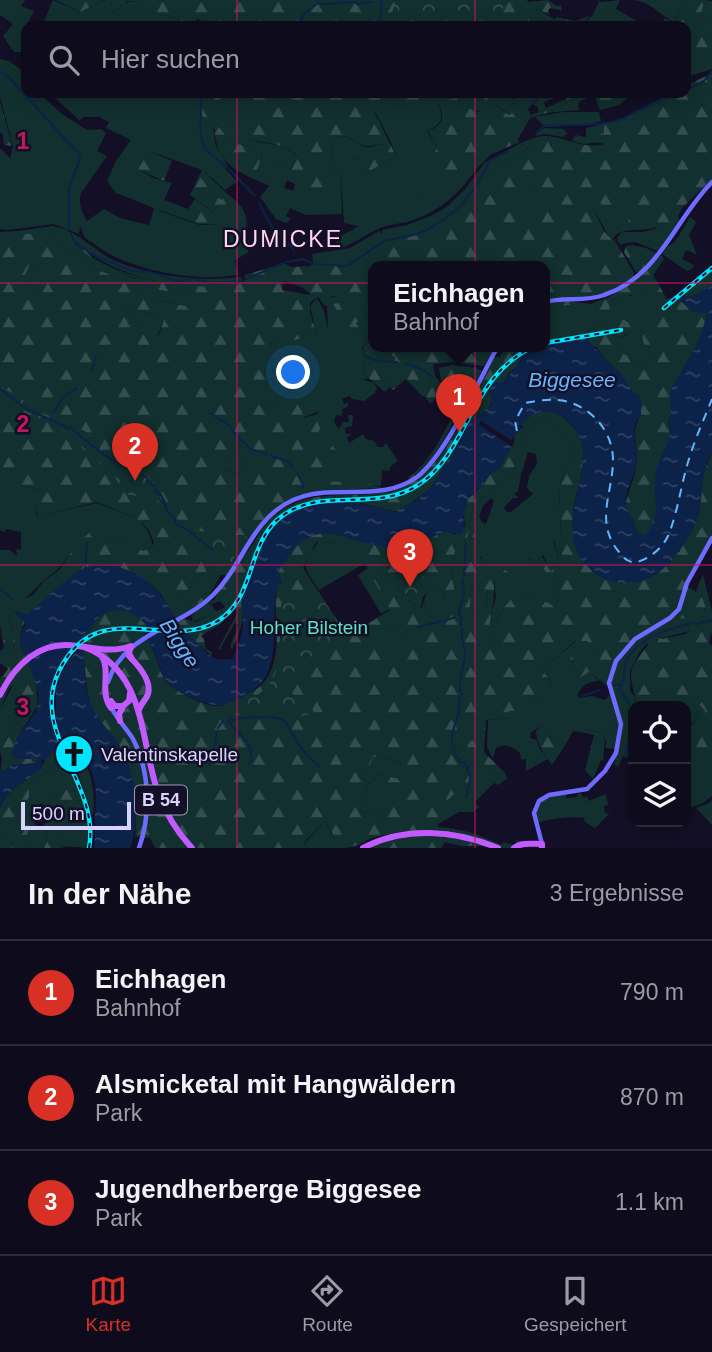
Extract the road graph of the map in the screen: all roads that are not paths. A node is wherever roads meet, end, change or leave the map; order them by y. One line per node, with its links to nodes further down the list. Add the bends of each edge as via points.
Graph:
1 (712, 182): 2 (main road, via 660,254 631,281 606,295)
2 (550, 301)
3 (495, 352): 5 (main road, via 439,453 416,477 384,491 314,494 281,507 257,530 205,602)
4 (712, 538): 19 (main road, via 687,583 680,609 635,639 614,666 609,688 622,726 606,771 587,789 539,801 534,816)
5 (132, 646): 6 (main road); 7 (main road); 9 (main road)
6 (94, 650): 8 (main road, B 54); 13 (main road, via 65,645 32,655 18,666)
7 (125, 652): 9 (main road); 10 (main road)
8 (101, 655): 10 (main road, B 54); 15 (main road, via 105,696)
9 (132, 659): 10 (main road); 14 (main road, via 147,684)
10 (116, 663): 11 (main road); 12 (main road, B 54)
11 (107, 686): 12 (main road, via 110,701 118,707 129,701); 15 (main road)
12 (130, 687): 14 (main road, via 138,698); 17 (main road, B 54)
13 (0, 695)
14 (146, 697): 17 (main road)
15 (112, 709): 16 (main road); 18 (main road)
16 (122, 709): 17 (main road, via 132,706); 18 (main road)
17 (139, 715): 22 (main road, B 54, via 162,803)
18 (120, 721): 21 (main road, via 134,742 142,767 146,822)
19 (542, 846): 20 (main road)
20 (517, 847)
21 (139, 848)
22 (192, 848)
23 (363, 848): 24 (main road, via 420,832)
24 (498, 848)

